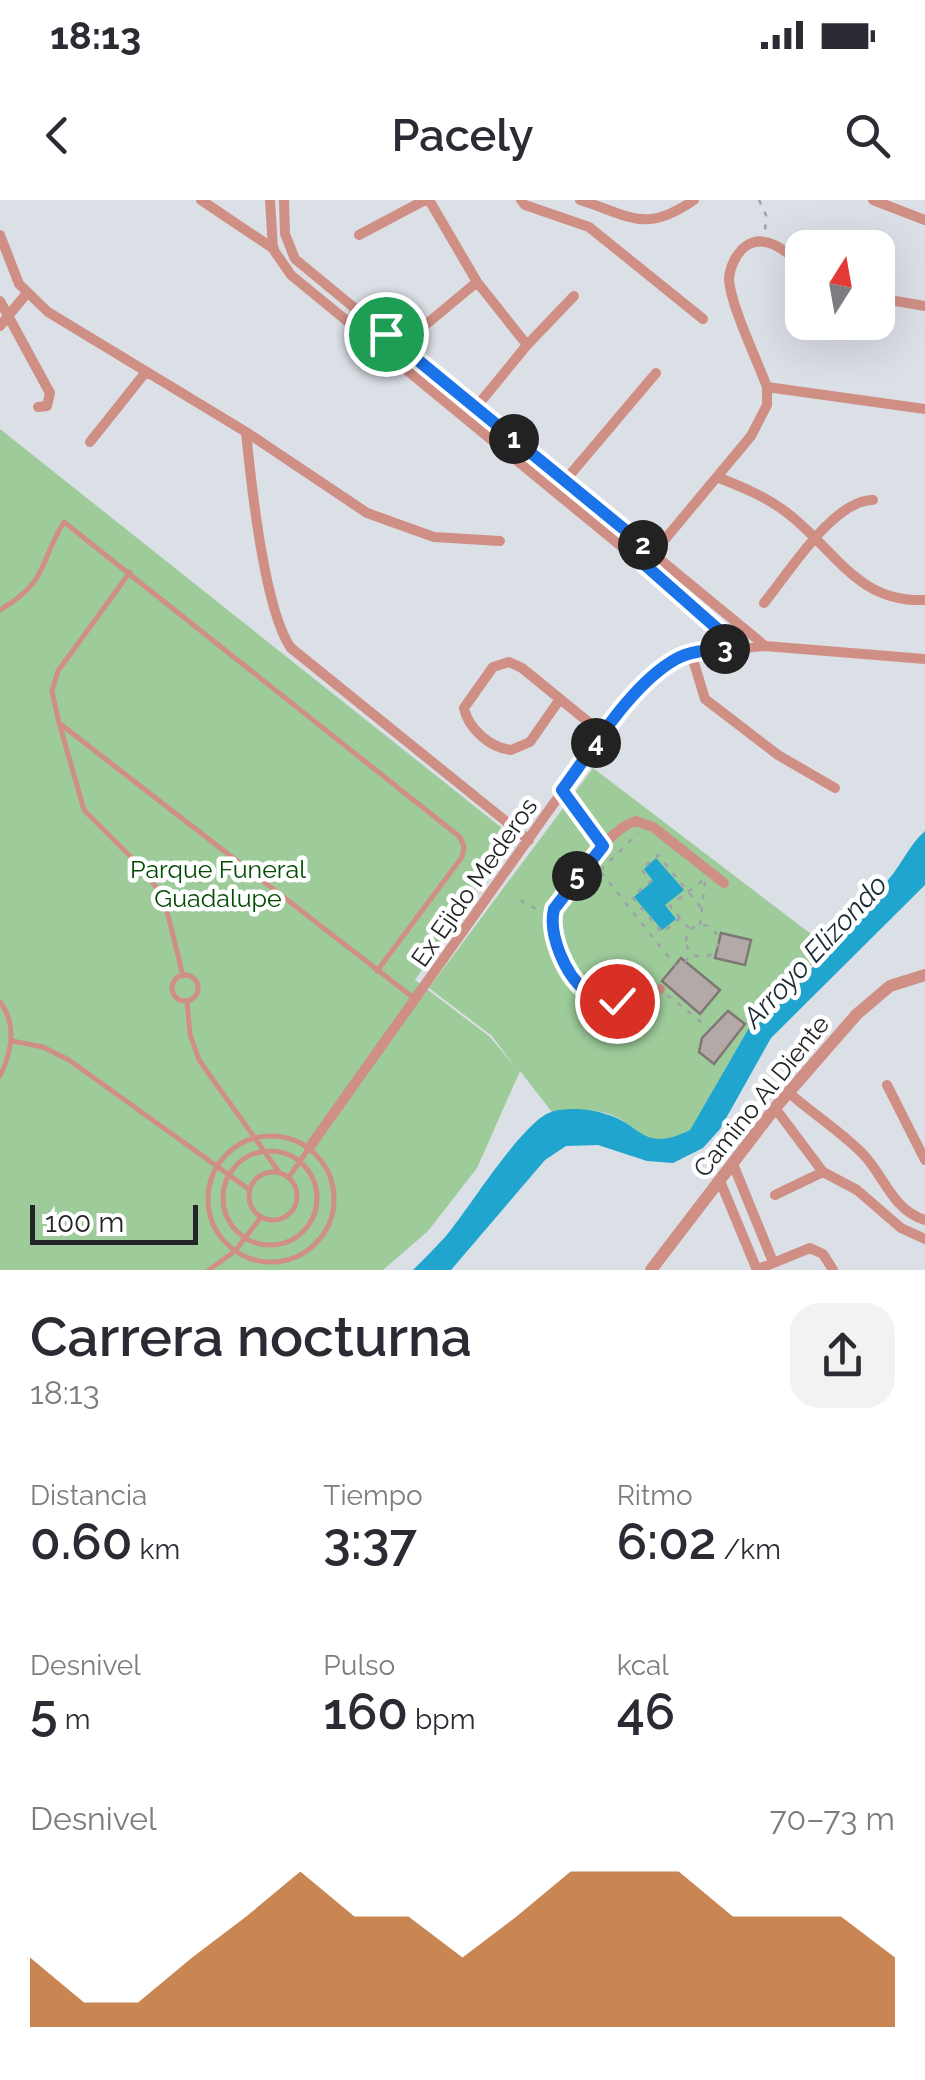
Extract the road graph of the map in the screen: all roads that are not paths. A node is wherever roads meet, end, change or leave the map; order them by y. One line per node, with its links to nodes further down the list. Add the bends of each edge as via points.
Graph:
1 (201, 200): 12 (street)
2 (270, 200): 12 (street)
3 (284, 200): 13 (street)
4 (427, 200): 11 (street); 15 (street)
5 (522, 200): 21 (street, via 590,227)
6 (580, 200): 7 (street, via 649,222)
7 (694, 200)
8 (873, 200): 9 (street)
9 (925, 220)
10 (0, 235): 16 (street)
11 (358, 235)
12 (273, 250): 13 (street); 31 (street, via 290,275)
13 (290, 251): 29 (street)
14 (785, 254): 27 (street, via 767,242 752,242 728,277)
15 (477, 282): 23 (street); 24 (street)
16 (28, 293): 22 (street); 25 (street)
17 (574, 296): 24 (street)
18 (0, 301): 22 (street)
19 (895, 301): 20 (street)
20 (925, 306)
21 (703, 319)
22 (4, 323): 28 (street, via 50,393 46,406)
23 (423, 327)
24 (527, 344): 29 (street)
25 (145, 373): 32 (street); 33 (street)
26 (656, 373): 35 (street)
27 (766, 386): 30 (street); 34 (street, via 759,425)
28 (38, 407)
29 (476, 408): 31 (street); 35 (street)
30 (925, 408)
31 (467, 420): 36 (street)
32 (246, 432): 39 (street, via 385,523 434,537); 55 (street, via 273,606 292,648)
33 (90, 442)
34 (717, 477): 38 (street, via 765,497); 40 (street)
35 (565, 481): 36 (street); 40 (street)
36 (556, 493): 41 (street)
37 (873, 500): 38 (street, via 849,506)
38 (818, 538): 43 (street, via 869,589 890,599); 44 (street)
39 (500, 541)
40 (653, 553): 41 (street); 46 (street)
41 (644, 564): 47 (street)
42 (130, 572): 45 (lane, via 64,522 42,573); 51 (lane, via 58,671 52,691); 58 (lane, via 463,842 462,858)
43 (925, 600)
44 (764, 603)
45 (0, 610)
46 (765, 646): 47 (street, Ex Ejido Mederos); 49 (street, Ex Ejido Mederos)
47 (738, 647): 48 (street, Ex Ejido Mederos)
48 (691, 653): 52 (street, Ex Ejido Mederos, via 652,678); 53 (street, via 705,699)
49 (925, 659)
50 (560, 699): 50 (street, via 530,742 512,750 492,744 464,708 504,662); 52 (street)
51 (60, 723): 58 (lane); 60 (lane, via 84,810 164,899)
52 (603, 734): 54 (street, Ex Ejido Mederos)
53 (835, 788)
54 (562, 790): 55 (street, Ex Ejido Mederos); 56 (street)
55 (529, 840): 62 (street, Ex Ejido Mederos)
56 (603, 846): 57 (street, via 630,822 646,822); 61 (street, via 558,900 552,918 558,949 587,992 634,1002)
57 (724, 883)
58 (377, 971): 62 (lane)
59 (925, 975): 68 (street, Camino Al Diente, via 878,993)
60 (184, 976): 63 (lane, via 198,984); 63 (lane, via 172,989)
61 (660, 989)
62 (416, 1000): 71 (street, Ex Ejido Mederos)
63 (187, 1001): 70 (lane, via 200,1060)
64 (0, 1002): 65 (lane)
65 (12, 1041): 66 (lane); 76 (lane, via 69,1060)
66 (0, 1076)
67 (888, 1085): 73 (street)
68 (788, 1092): 69 (street, Camino Al Diente); 81 (street, via 851,1142)
69 (775, 1108): 75 (street, Camino Al Diente); 78 (street)
70 (254, 1138): 71 (lane, via 292,1139); 72 (lane); 76 (lane)
71 (308, 1148): 74 (lane); 90 (lane, via 332,1179 332,1218 323,1236 292,1259 253,1260)
72 (266, 1152): 74 (lane); 77 (lane); 79 (lane, via 237,1164)
73 (925, 1160)
74 (299, 1162): 80 (lane); 88 (lane, via 317,1195 312,1220 283,1244)
75 (733, 1164): 82 (street, Camino Al Diente); 91 (street)
76 (215, 1168): 79 (lane); 90 (lane, via 208,1204 221,1238)
77 (278, 1172): 80 (lane); 83 (lane, via 260,1175)
78 (823, 1172): 84 (street); 85 (street)
79 (229, 1177): 83 (lane); 88 (lane, via 223,1204)
80 (289, 1178): 86 (lane, via 297,1191 295,1206 284,1218)
81 (881, 1180): 85 (street); 87 (street, via 907,1212)
82 (720, 1181): 93 (street, Camino Al Diente); 94 (street)
83 (250, 1190): 86 (lane)
84 (775, 1195)
85 (866, 1197): 89 (street)
86 (261, 1217): 88 (lane)
87 (925, 1220)
88 (245, 1238): 90 (lane)
89 (925, 1239)
90 (235, 1251): 92 (lane)
91 (773, 1262): 94 (street); 95 (street, via 810,1248)
92 (209, 1270)
93 (651, 1270)
94 (756, 1270)
95 (833, 1270)

